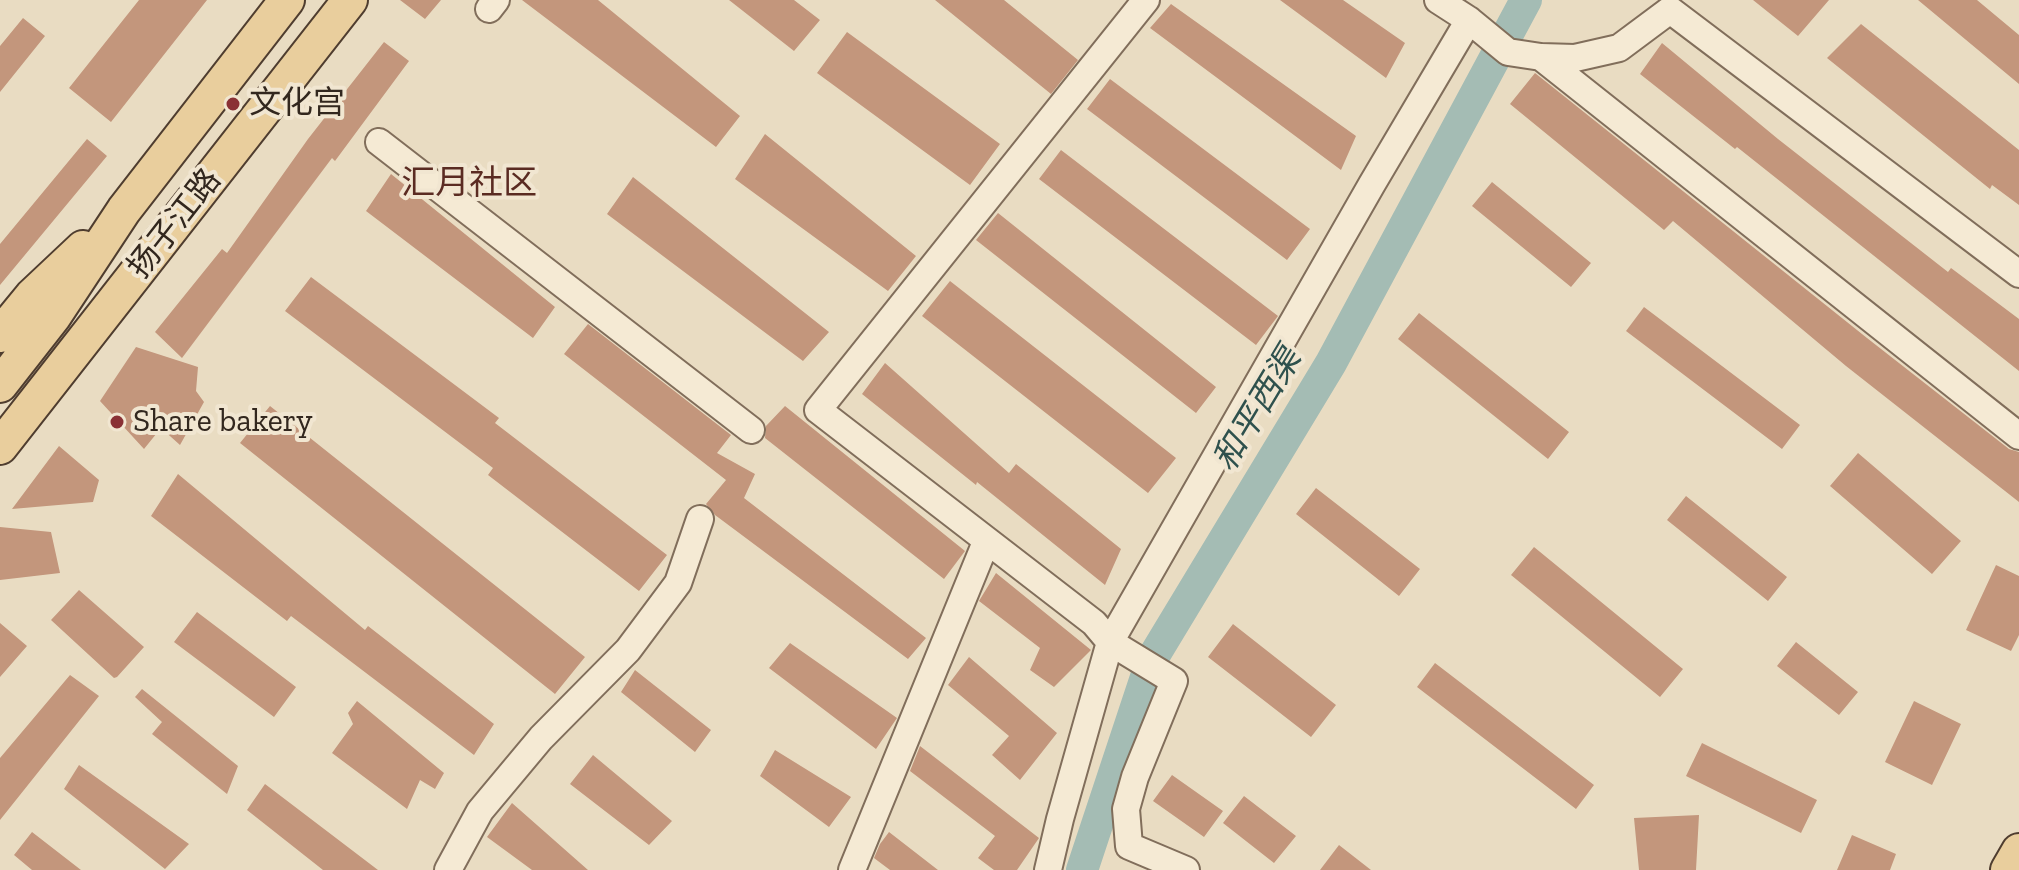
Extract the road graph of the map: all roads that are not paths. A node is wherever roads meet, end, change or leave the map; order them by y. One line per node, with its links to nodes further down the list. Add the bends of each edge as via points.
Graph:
1 (287, 0): 8 (main road, 扬子江路)
2 (350, 0): 14 (main road, 扬子江路)
3 (1146, 0): 16 (street, via 818,410)
4 (1438, 0): 5 (street)
5 (1470, 20): 6 (street, via 1508,52); 17 (street)
6 (1541, 57): 9 (street, via 1575,58 1619,48 1670,10); 13 (street)
7 (379, 142): 12 (street)
8 (124, 210): 10 (main road, via 32,296); 11 (main road, 扬子江路, via 54,316)
9 (2019, 274)
10 (0, 335)
11 (0, 385)
12 (751, 430)
13 (2019, 436)
14 (0, 447)
15 (700, 519): 19 (street, via 678,583 628,650 541,738 480,811)
16 (986, 542): 17 (street, via 1094,623); 20 (street)
17 (1111, 642): 21 (street); 22 (street, via 1174,681 1126,809 1129,846)
18 (2019, 851): 23 (main road)
19 (448, 870)
20 (852, 870)
21 (1048, 870)
22 (1186, 870)
23 (2008, 870)

